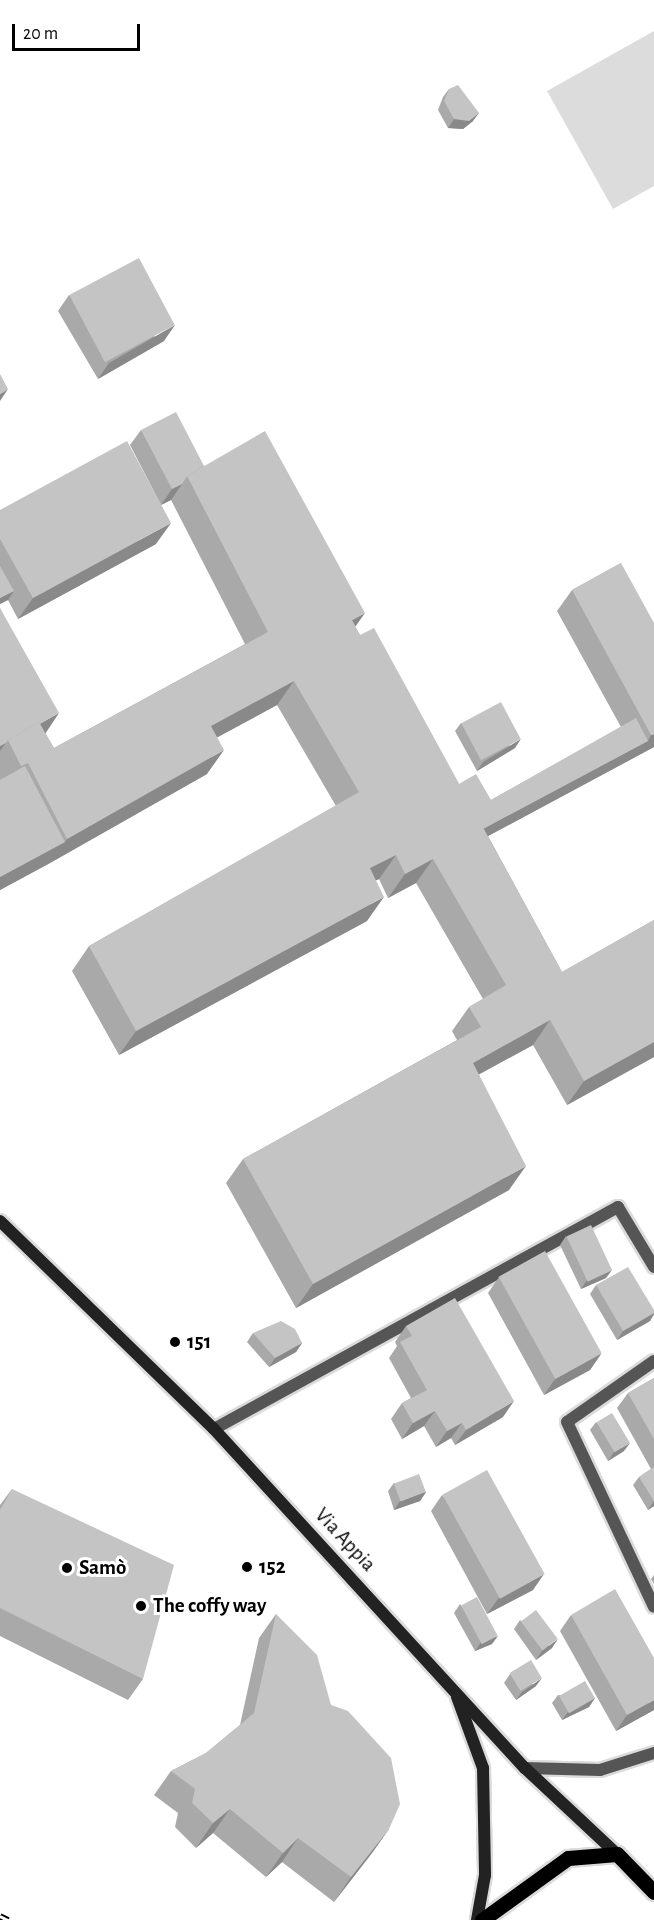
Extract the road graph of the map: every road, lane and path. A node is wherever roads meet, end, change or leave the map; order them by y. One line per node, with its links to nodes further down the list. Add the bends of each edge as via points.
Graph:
1 (0, 1221): 4 (main road, Via Appia)
2 (654, 1267): 4 (street, via 618,1207)
3 (654, 1361): 5 (street, via 567,1422)
4 (214, 1429): 6 (main road, Via Appia)
5 (654, 1607)
6 (454, 1690): 8 (main road, Via Appia); 11 (main road, via 483,1768 485,1875)
7 (654, 1753): 8 (street, via 600,1770)
8 (525, 1768): 9 (main road, Via Appia)
9 (617, 1854): 10 (main road, Via Appia); 11 (main road, via 568,1858)
10 (654, 1892)
11 (480, 1920)

